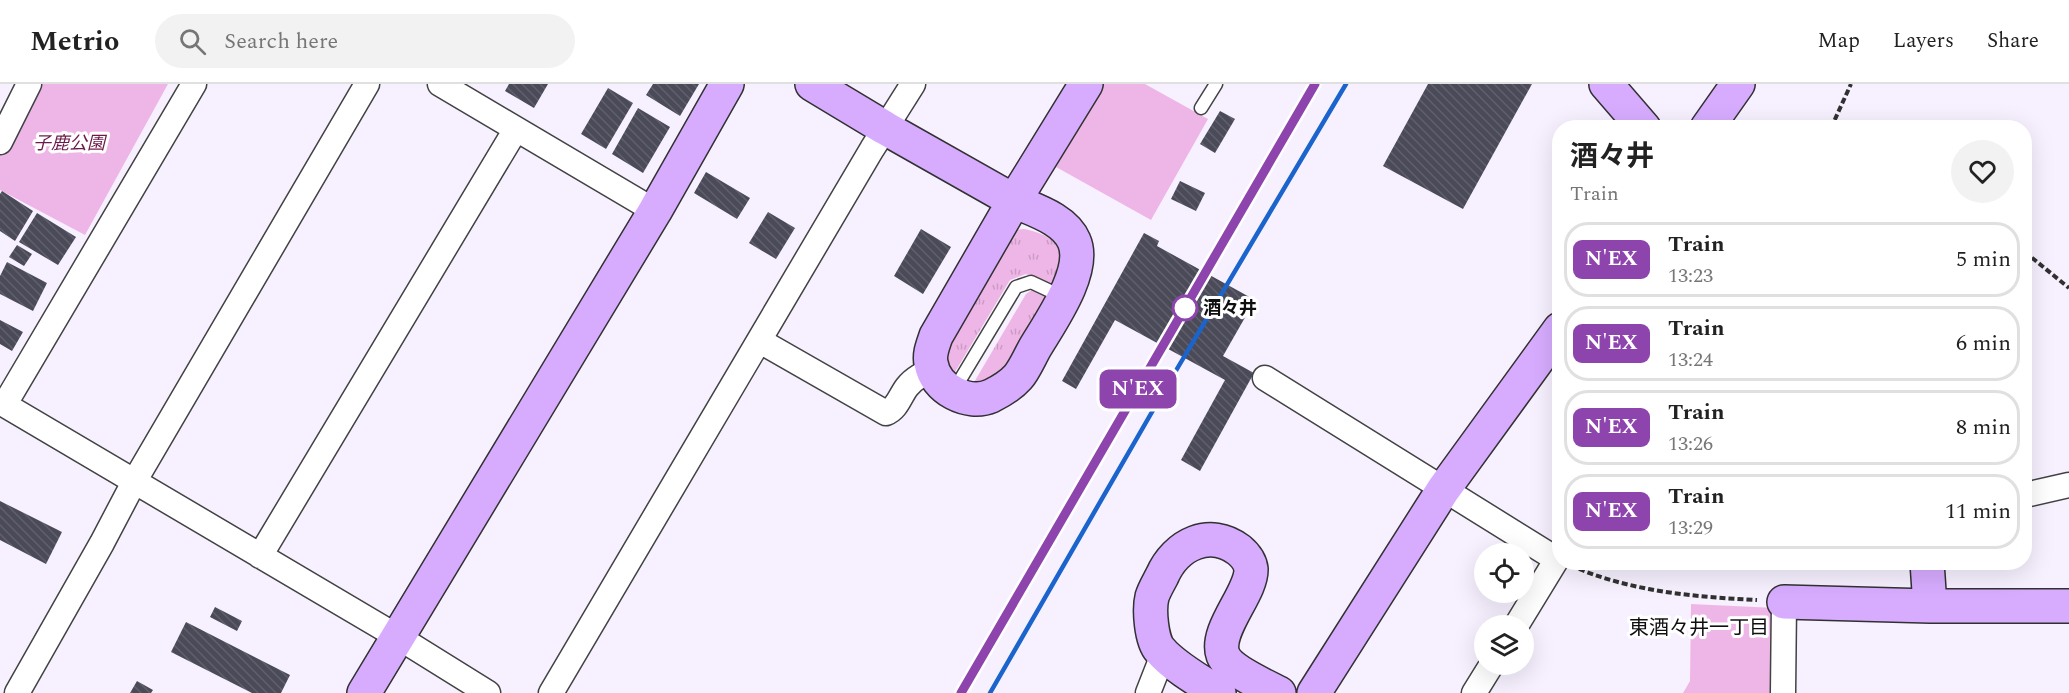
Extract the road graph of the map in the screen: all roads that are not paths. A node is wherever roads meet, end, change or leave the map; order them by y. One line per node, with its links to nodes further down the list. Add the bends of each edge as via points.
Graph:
1 (29, 84): 17 (street)
2 (194, 84): 25 (street)
3 (367, 84): 26 (street)
4 (440, 84): 16 (street)
5 (728, 84): 19 (street)
6 (812, 84): 15 (street)
7 (913, 84): 15 (street)
8 (1086, 84): 18 (street)
9 (1216, 84): 12 (lane)
10 (1605, 84): 13 (street)
11 (1738, 84): 14 (street)
12 (1201, 108)
13 (1637, 120)
14 (1713, 120)
15 (885, 128): 18 (street); 22 (street)
16 (516, 129): 19 (street); 31 (street)
17 (0, 141)
18 (1014, 201): 20 (street, via 1060,223 1074,239 1077,259); 24 (street, via 936,336 930,361)
19 (655, 211): 38 (street)
20 (1064, 298): 24 (lane, via 1031,282 1016,287); 24 (street, via 1018,377 1004,389 970,399)
21 (1552, 340): 28 (street)
22 (760, 341): 24 (street, via 886,413 892,411 920,375); 44 (street)
23 (1264, 378): 28 (street)
24 (943, 381)
25 (2, 403): 26 (street)
26 (134, 482): 31 (street); 41 (street)
27 (2069, 485): 29 (street)
28 (1443, 490): 30 (street); 48 (street)
29 (2032, 493)
30 (1552, 553)
31 (260, 556): 38 (street)
32 (1557, 570): 37 (street)
33 (1928, 570): 35 (street)
34 (1784, 602): 35 (street); 50 (street)
35 (1930, 606): 36 (street)
36 (2069, 606)
37 (1524, 615)
38 (398, 637): 42 (street); 43 (street)
39 (1161, 651): 45 (street); 46 (street); 47 (street, via 1152,628 1152,598 1164,570 1195,541 1229,542 1246,556 1251,570 1223,640 1223,655 1231,666)
40 (1485, 675): 49 (street)
41 (17, 693)
42 (364, 693)
43 (489, 693)
44 (551, 693)
45 (1148, 693)
46 (1219, 693)
47 (1279, 693)
48 (1314, 693)
49 (1474, 693)
50 (1783, 693)

